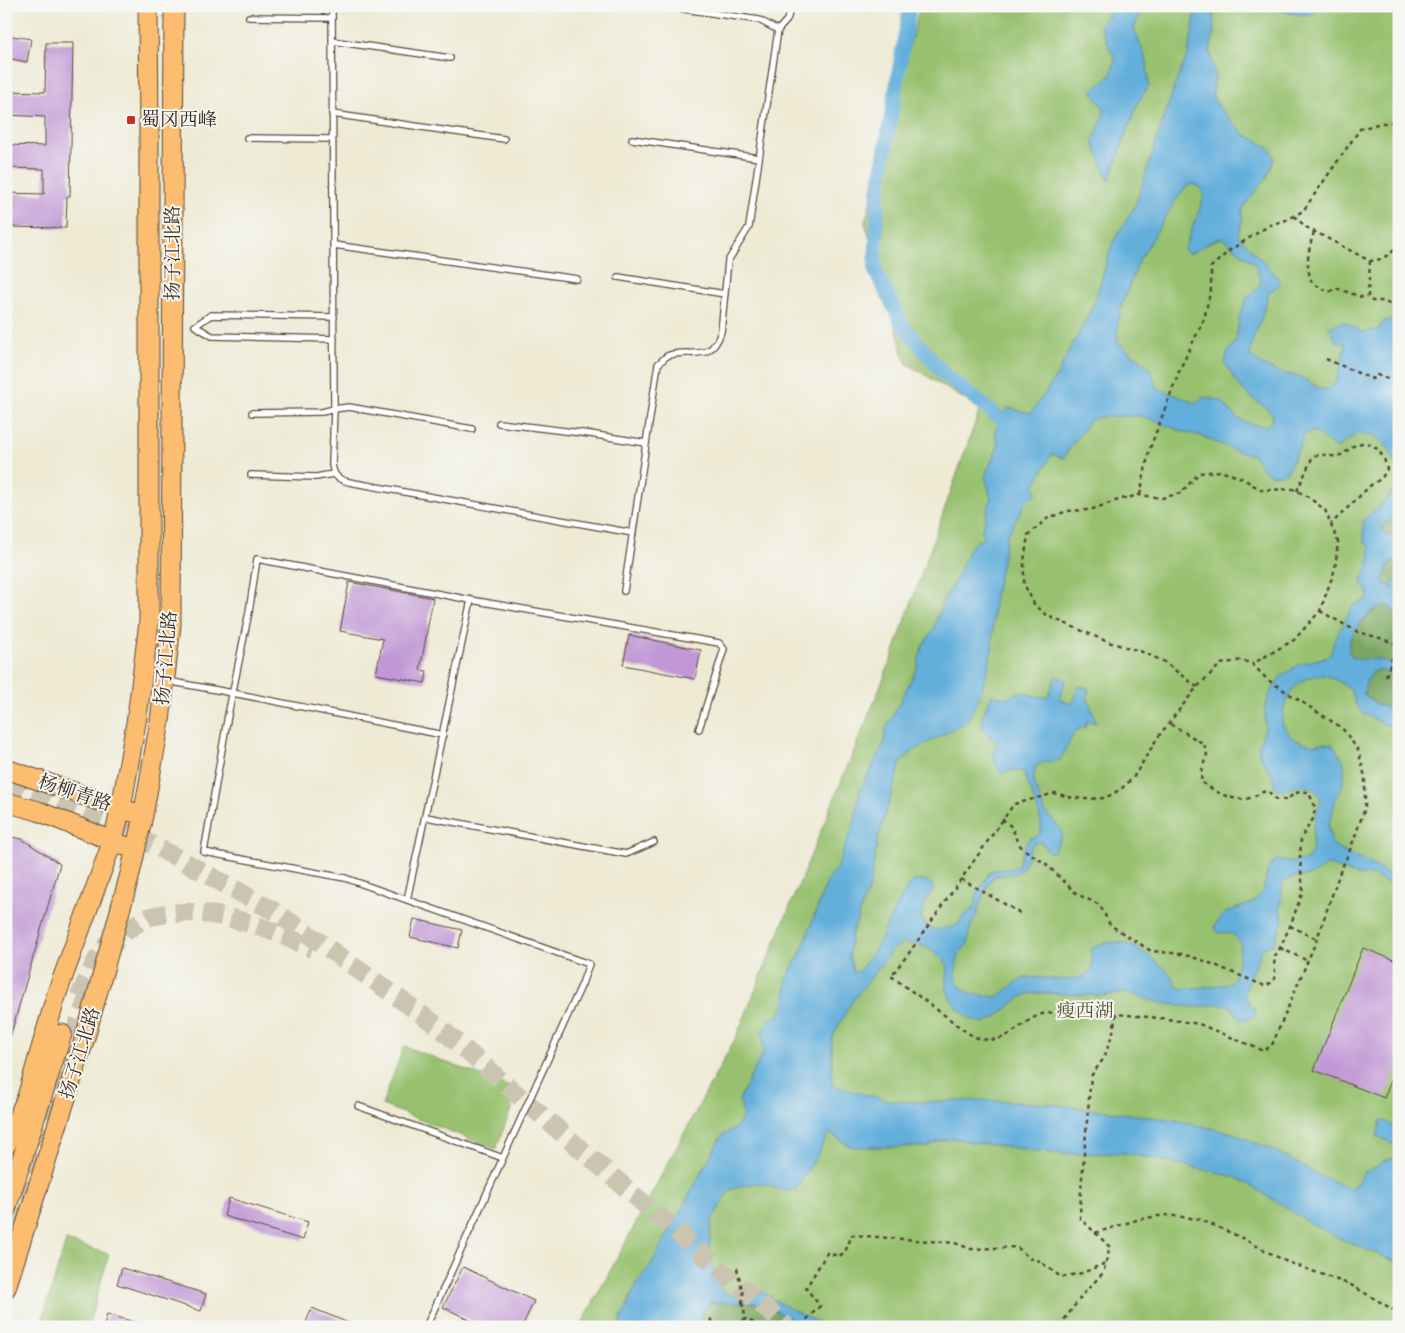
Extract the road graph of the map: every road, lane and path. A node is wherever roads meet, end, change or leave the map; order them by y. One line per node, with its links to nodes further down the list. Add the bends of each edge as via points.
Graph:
1 (148, 6): 57 (main road, 扬子江北路, via 148,622 137,717)
2 (174, 6): 49 (main road, 扬子江北路, via 171,624)
3 (332, 6): 7 (lane)
4 (664, 6): 8 (lane, via 759,20)
5 (791, 6): 8 (lane, via 787,20)
6 (249, 17): 7 (lane)
7 (332, 18): 9 (lane)
8 (778, 30): 17 (lane)
9 (332, 41): 10 (lane); 11 (lane)
10 (450, 58)
11 (332, 114): 14 (lane); 15 (lane)
12 (1399, 122): 18 (path, via 1360,129 1303,211)
13 (247, 138): 14 (lane)
14 (332, 139): 20 (lane)
15 (504, 139)
16 (632, 139): 17 (lane)
17 (759, 158): 25 (lane, via 749,227 728,261)
18 (1294, 216): 19 (path); 40 (path, via 1270,225 1230,250 1211,267 1211,289 1204,319 1180,369 1149,451)
19 (1314, 232): 22 (path); 26 (path, via 1308,257 1312,283 1329,292 1336,288 1364,298)
20 (334, 245): 24 (lane); 28 (lane)
21 (1399, 247): 22 (path, via 1382,259)
22 (1370, 261): 26 (path)
23 (618, 277): 25 (lane)
24 (577, 279)
25 (725, 294): 36 (lane, via 717,343 710,350 666,357 658,364)
26 (1368, 296): 27 (path, via 1372,301)
27 (1399, 306)
28 (334, 317): 29 (lane); 29 (lane, via 211,315 195,326 212,336)
29 (334, 339): 32 (lane)
30 (1326, 359): 31 (path, via 1372,378 1377,375)
31 (1399, 383)
32 (334, 409): 33 (lane); 35 (lane, via 348,408); 37 (lane)
33 (252, 413)
34 (499, 423): 36 (lane)
35 (472, 430)
36 (646, 443): 42 (lane)
37 (333, 474): 38 (lane, via 316,477); 42 (lane, via 349,482)
38 (251, 476)
39 (1297, 491): 40 (path, via 1261,490 1220,470 1199,473 1180,494 1162,498); 41 (path, via 1325,510); 41 (path, via 1313,456 1337,456 1357,444 1366,443 1380,452 1386,460 1387,469 1382,478)
40 (1140, 495): 50 (path, via 1048,518 1028,535 1024,584 1034,604 1048,616 1108,642 1164,661)
41 (1330, 524): 45 (path, via 1338,542 1335,569)
42 (633, 533): 43 (lane)
43 (624, 592)
44 (471, 600): 51 (lane, via 257,559); 53 (lane, via 719,644 724,649); 54 (lane)
45 (1320, 611): 46 (path, via 1358,632); 47 (path, via 1294,640)
46 (1398, 645): 48 (path)
47 (1252, 664): 50 (path, via 1242,660 1222,664); 68 (path, via 1268,680 1342,728 1358,750 1365,777 1365,808)
48 (1387, 675)
49 (164, 681): 51 (lane); 58 (main road, 扬子江北路)
50 (1197, 687): 52 (path)
51 (233, 693): 54 (lane); 65 (lane, via 204,852 345,878)
52 (1169, 722): 60 (path, via 1133,778 1122,789 1105,798 1086,799 1056,793 1042,796 1014,804); 67 (path, via 1204,744 1207,755 1200,782 1220,794 1235,799 1254,797 1268,791 1276,799 1286,800 1301,791 1307,792 1312,799 1315,808 1313,820 1301,838 1302,891)
53 (699, 729)
54 (443, 735): 59 (lane)
55 (6, 769): 57 (main road, 杨柳青路)
56 (6, 802): 61 (main road, 杨柳青路)
57 (121, 808): 58 (main road, 杨柳青路); 61 (main road, 扬子江北路)
58 (143, 816): 63 (main road, 扬子江北路)
59 (426, 817): 62 (lane, via 626,854); 65 (lane)
60 (1002, 819): 64 (path); 69 (path, via 1012,827 1022,848 1046,864 1077,894 1100,905 1110,925 1151,951 1182,954 1205,961 1265,986 1276,976 1275,956)
61 (114, 840): 63 (main road, 杨柳青路); 74 (main road, 扬子江北路, via 57,993 27,1097)
62 (654, 842)
63 (135, 850): 80 (main road, 扬子江北路, via 87,1031)
64 (961, 879): 66 (path); 71 (path, via 891,976 980,1039 1008,1036 1046,1013)
65 (408, 900): 75 (lane, via 590,964)
66 (1022, 914)
67 (1290, 926): 68 (path); 69 (path)
68 (1317, 939): 70 (path)
69 (1280, 948): 70 (path)
70 (1308, 961): 71 (path, via 1272,1045 1264,1051 1199,1024)
71 (1116, 1014): 77 (path, via 1104,1058 1091,1076 1090,1086 1080,1218)
72 (62, 1034): 76 (main road)
73 (358, 1106): 75 (lane)
74 (6, 1145)
75 (502, 1158): 84 (lane)
76 (6, 1209)
77 (1095, 1233): 78 (path, via 1110,1247); 81 (path, via 1165,1215 1199,1219 1285,1261 1351,1285)
78 (1106, 1263): 88 (path, via 1061,1278 1017,1247 971,1249 954,1243 852,1235 845,1252 839,1256 827,1253 806,1288 820,1306); 89 (path, via 1103,1273 1084,1292)
79 (737, 1268): 83 (path, bridge)
80 (6, 1288)
81 (1399, 1313)
82 (710, 1319): 85 (path)
83 (746, 1319): 86 (path); 87 (path)
84 (426, 1327)
85 (718, 1327)
86 (728, 1327)
87 (762, 1327)
88 (803, 1327)
89 (1061, 1327)

